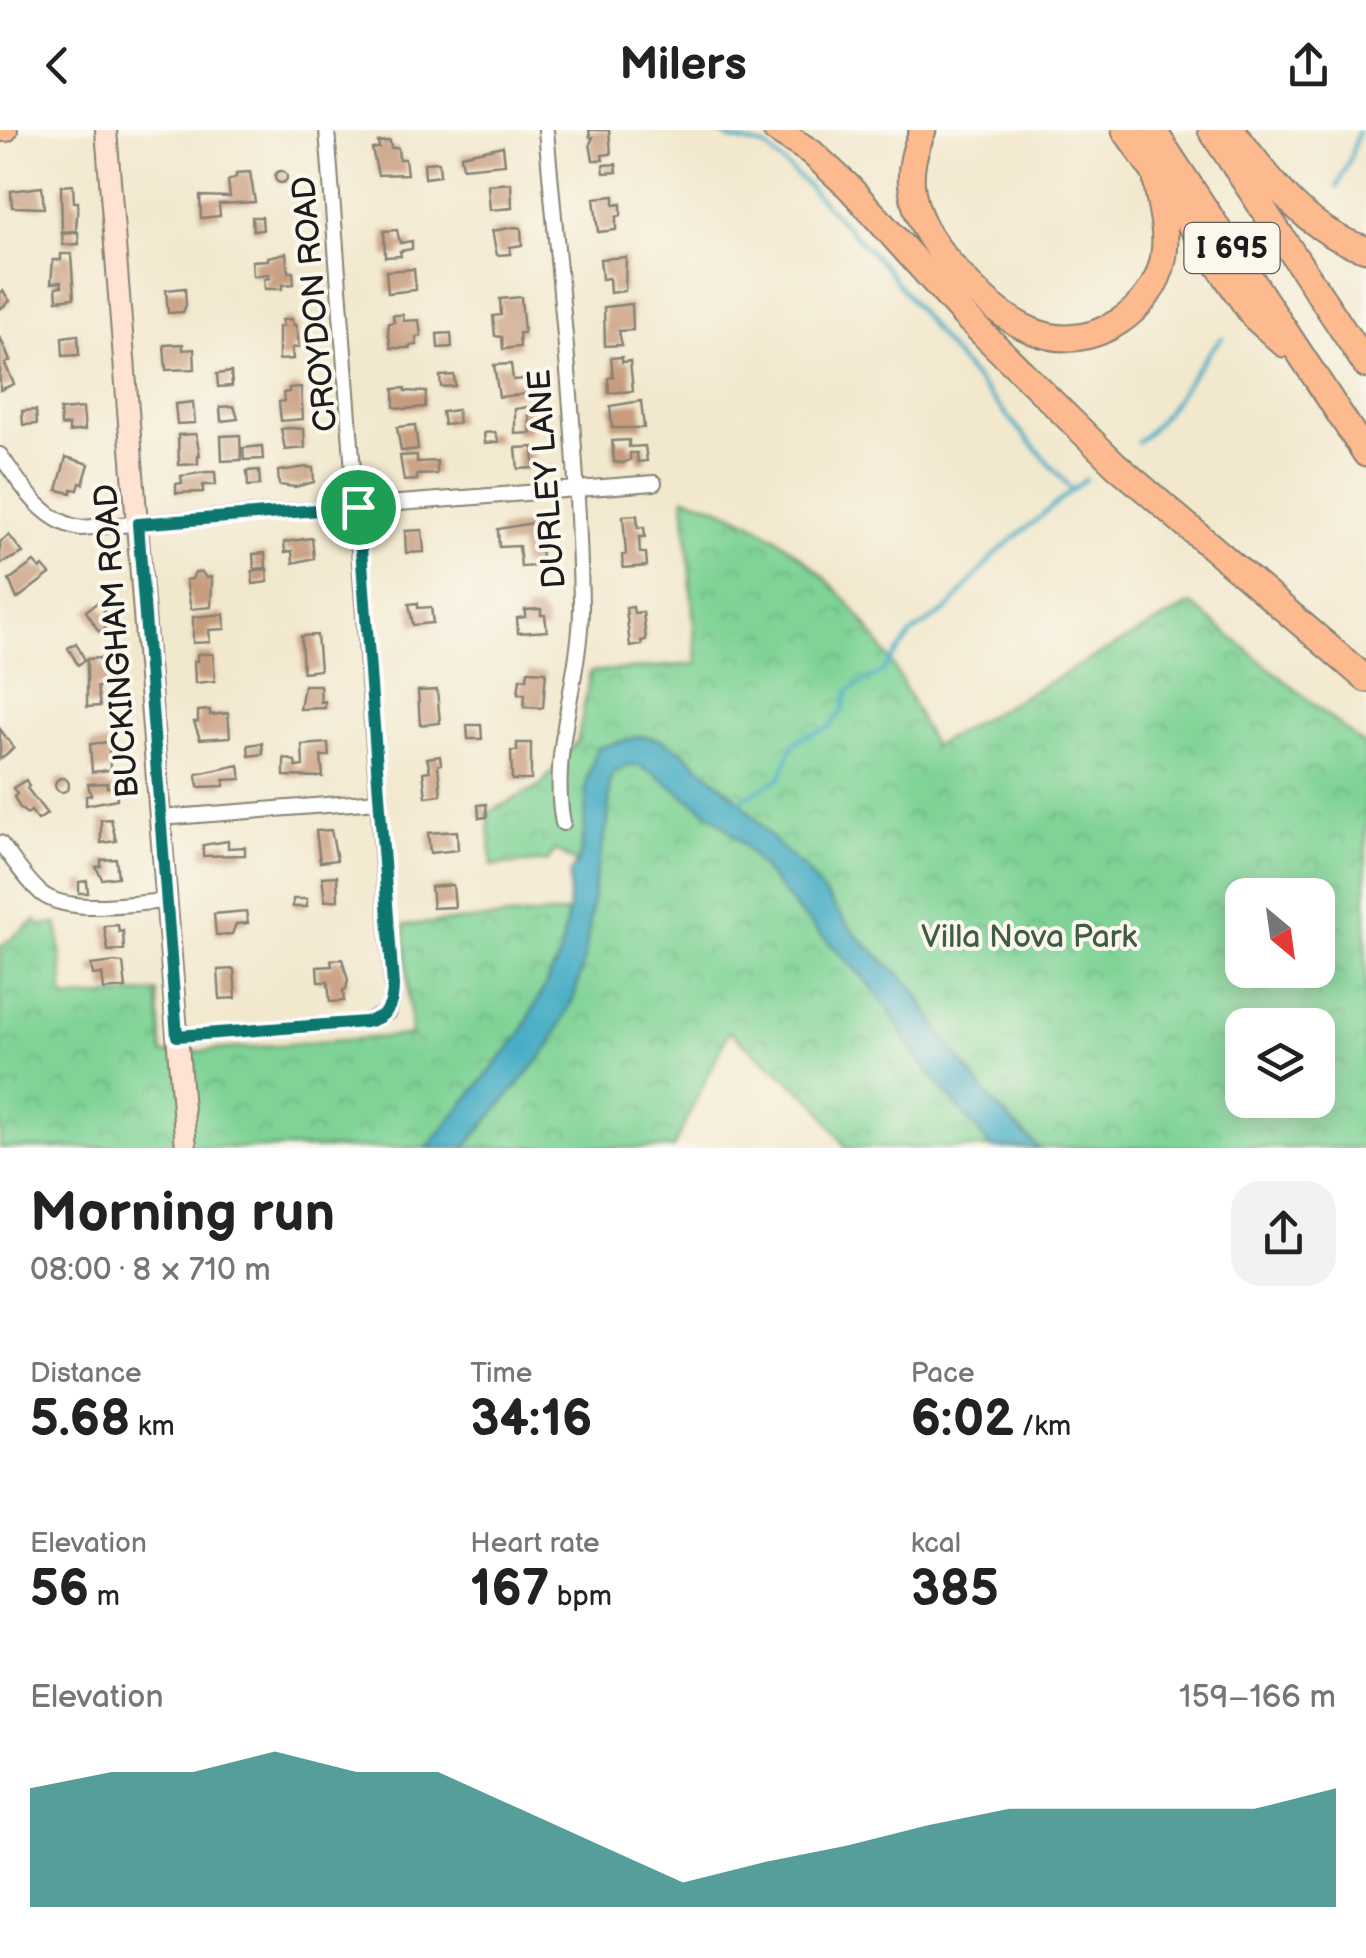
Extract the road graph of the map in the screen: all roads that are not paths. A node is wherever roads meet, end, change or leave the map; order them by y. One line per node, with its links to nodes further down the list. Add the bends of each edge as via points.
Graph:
1 (106, 130): 19 (street, BUCKINGHAM ROAD)
2 (327, 130): 18 (street, CROYDON ROAD)
3 (546, 130): 17 (street, DURLEY LANE)
4 (776, 130): 20 (highway, via 849,187 964,315 1115,464)
5 (924, 130): 10 (highway, via 913,158 912,188 927,232 984,300 1014,324 1044,335 1098,332 1125,318 1150,292 1165,244)
6 (1125, 130): 10 (highway)
7 (1153, 130): 13 (highway, I 695)
8 (1212, 130): 12 (highway, I 695)
9 (1232, 130): 11 (highway, via 1293,202 1334,236)
10 (1156, 177): 13 (highway, via 1254,318)
11 (1366, 249)
12 (1366, 365)
13 (1310, 367): 14 (highway, I 695)
14 (1366, 454)
15 (0, 455): 19 (street, via 33,499 63,524)
16 (654, 483): 17 (street)
17 (575, 490): 18 (street); 23 (street, DURLEY LANE, via 581,606 558,786)
18 (358, 507): 19 (street); 21 (street, CROYDON ROAD)
19 (138, 524): 22 (street, BUCKINGHAM ROAD)
20 (1366, 678)
21 (378, 801): 22 (street); 26 (street, CROYDON ROAD, via 393,986 388,1012 365,1022)
22 (160, 818): 25 (street, BUCKINGHAM ROAD)
23 (563, 823)
24 (0, 843): 25 (street, via 51,900)
25 (166, 901): 26 (street, BUCKINGHAM ROAD)
26 (177, 1036): 27 (street, BUCKINGHAM ROAD)
27 (186, 1148)

